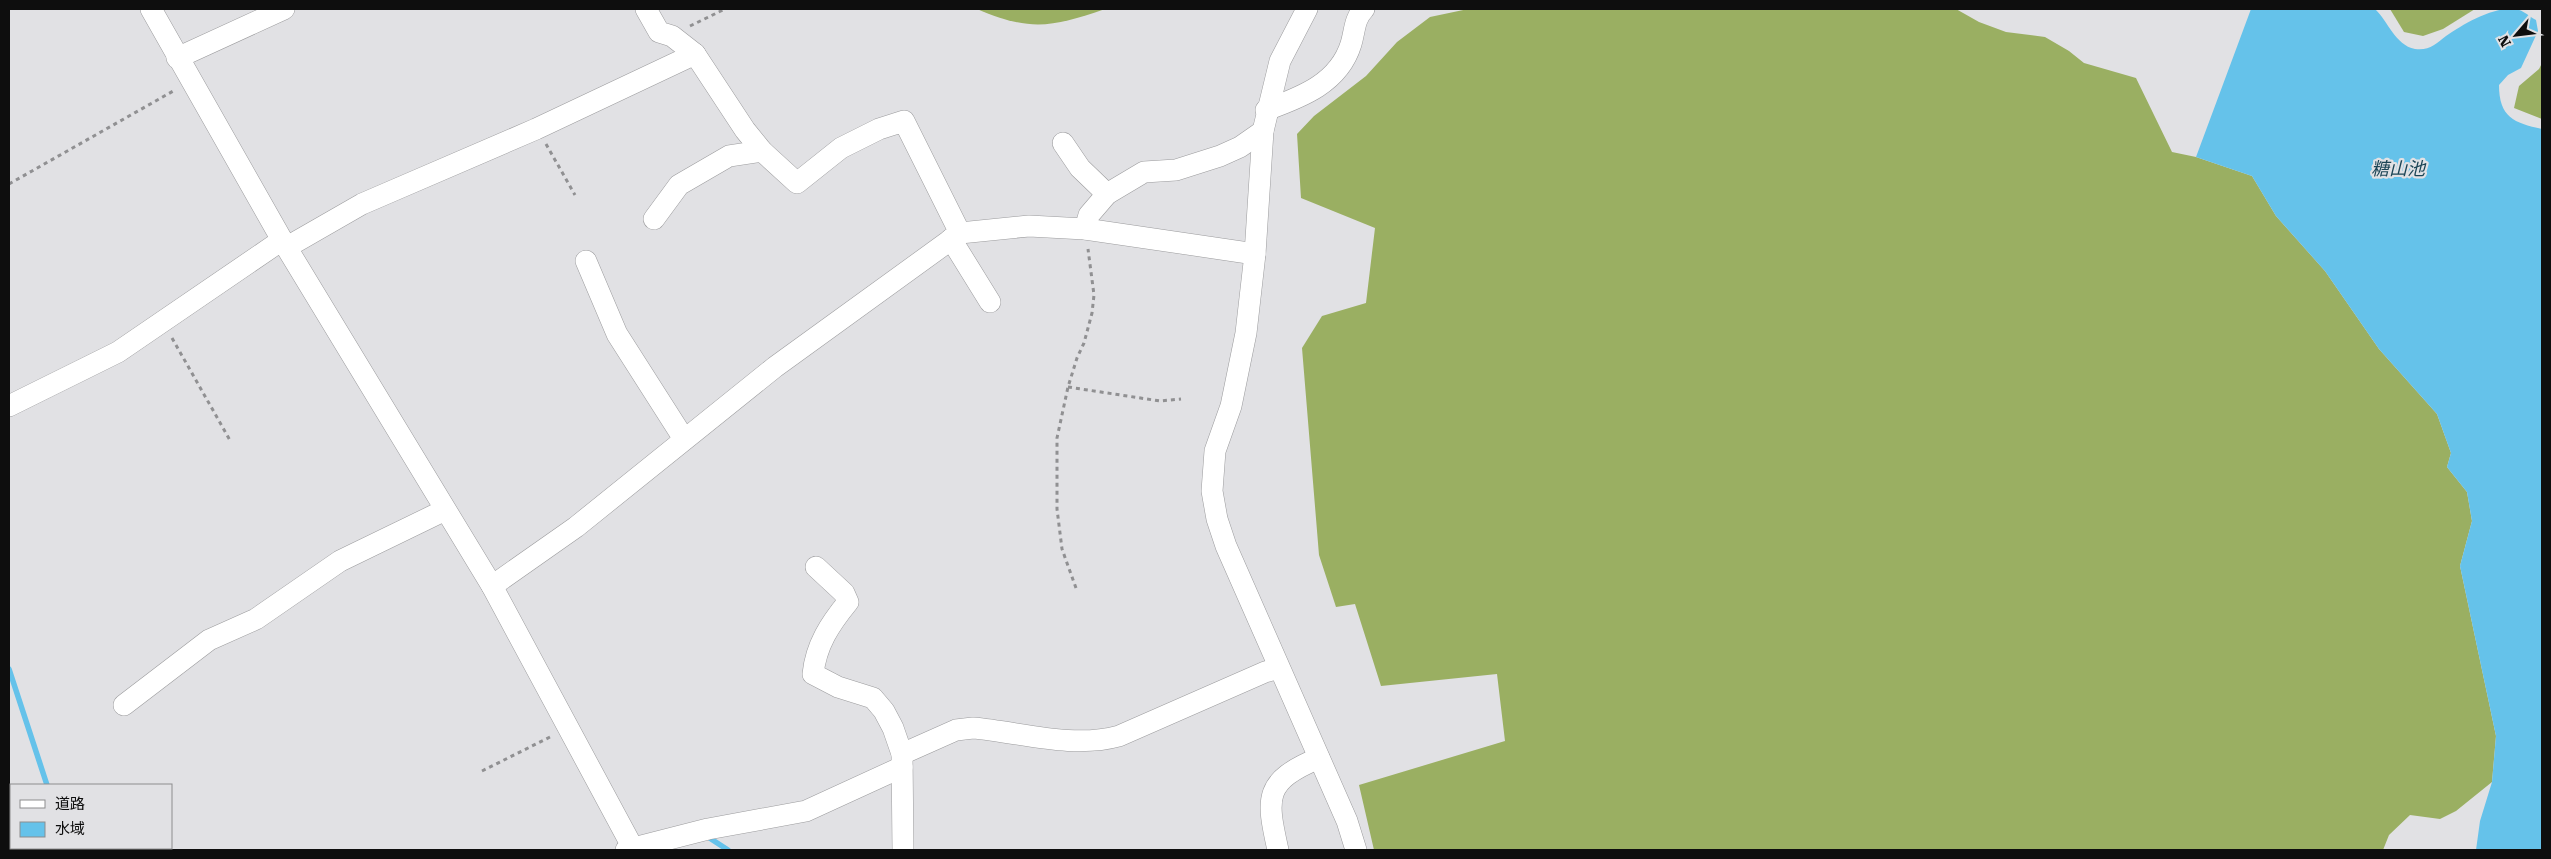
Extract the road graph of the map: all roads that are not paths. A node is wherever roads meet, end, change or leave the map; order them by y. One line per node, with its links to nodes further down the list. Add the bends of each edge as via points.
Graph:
1 (150, 9): 8 (street)
2 (284, 9): 6 (street)
3 (646, 9): 7 (street, via 659,32 672,36)
4 (1307, 9): 9 (street, via 1280,61)
5 (1364, 9): 9 (street, via 1357,16 1350,46 1337,72 1294,100)
6 (247, 16): 8 (street)
7 (695, 54): 12 (street); 17 (street, via 536,129 362,204)
8 (176, 58): 17 (street)
9 (1266, 110): 10 (street)
10 (1263, 131): 13 (street, via 1220,156 1176,170 1144,172); 18 (street)
11 (1063, 143): 13 (street, via 1080,168)
12 (762, 151): 14 (street, via 729,156 679,185); 16 (street, via 797,182 840,148 904,121)
13 (1107, 194): 15 (street, via 1089,214)
14 (654, 219)
15 (1085, 229): 16 (street, via 1029,226); 18 (street)
16 (956, 236): 20 (street); 22 (street, via 775,367)
17 (285, 244): 21 (street, via 118,352); 23 (street)
18 (1255, 254): 26 (street, via 1246,333 1231,406 1215,451 1212,491 1226,546)
19 (586, 262): 22 (street, via 617,334)
20 (990, 302)
21 (9, 406)
22 (684, 439): 25 (street, via 576,527)
23 (445, 510): 25 (street); 27 (street, via 340,561 256,619 209,640)
24 (816, 567): 29 (street, via 844,593 848,602 827,629 813,674 838,687 873,698 884,710)
25 (492, 586): 30 (street)
26 (1279, 668): 28 (street); 29 (street, via 1119,736 1100,741 1080,742 973,728 956,730)
27 (124, 705)
28 (1319, 758): 32 (street, via 1298,767 1276,785 1269,810); 33 (street, via 1348,821)
29 (902, 760): 30 (street, via 806,811 708,829); 31 (street)
30 (631, 850)
31 (904, 850)
32 (1278, 850)
33 (1356, 850)

